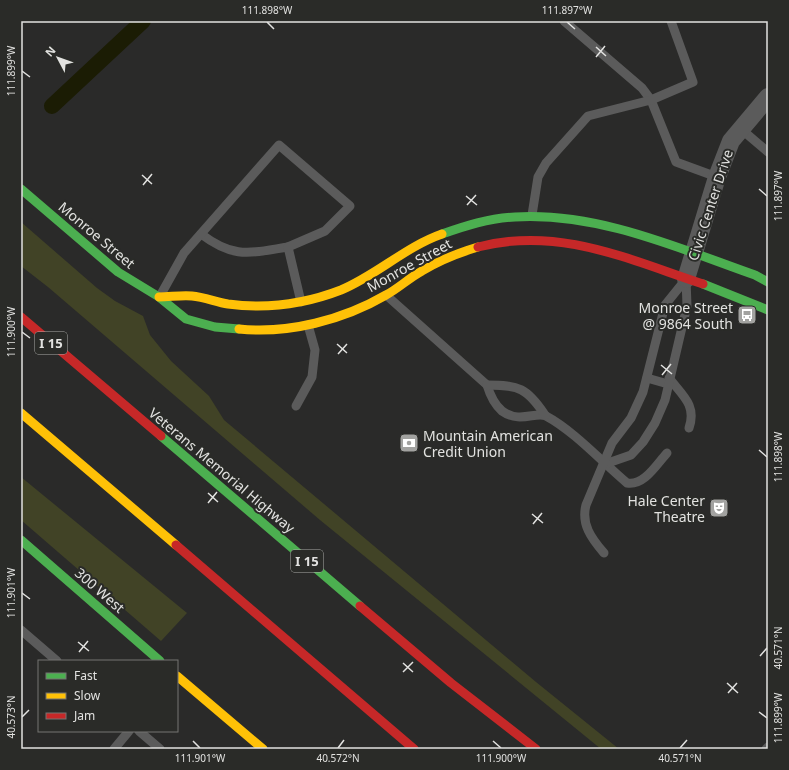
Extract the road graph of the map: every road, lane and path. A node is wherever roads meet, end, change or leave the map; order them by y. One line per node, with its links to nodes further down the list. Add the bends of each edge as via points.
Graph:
1 (564, 21): 4 (lane, via 642,88)
2 (670, 21): 4 (lane, via 693,82)
3 (768, 97): 5 (street, Civic Center Drive)
4 (651, 100): 7 (lane, via 676,162); 9 (lane, via 588,116 546,163 538,177)
5 (741, 129): 6 (lane); 7 (street, Civic Center Drive, via 731,141)
6 (768, 152)
7 (717, 177): 12 (street, Civic Center Drive)
8 (21, 189): 16 (main road, Monroe Street, via 118,272)
9 (532, 215): 12 (main road, Monroe Street, via 585,220); 17 (main road, Monroe Street, via 508,216 458,227 405,252 355,283)
10 (201, 234): 11 (lane, via 229,251 245,253); 11 (lane, via 279,145 350,206 325,231); 16 (lane, via 172,271)
11 (288, 247): 17 (lane)
12 (694, 254): 13 (street, Civic Center Drive); 14 (main road, Monroe Street)
13 (686, 279): 15 (main road, Monroe Street, via 595,248 562,241 529,239 494,243 457,253 421,271); 18 (main road, Monroe Street, via 750,301); 21 (lane, via 665,305); 22 (lane, via 687,306)
14 (768, 282)
15 (386, 295): 20 (main road, Monroe Street, via 346,314); 23 (lane)
16 (159, 297): 17 (main road, Monroe Street, via 194,296 245,306); 20 (main road, Monroe Street, via 186,319 215,327 277,330)
17 (301, 302)
18 (768, 310)
19 (21, 317): 43 (main road, Veterans Memorial Highway / I 15, via 451,682)
20 (308, 326): 24 (lane, via 315,350 312,377)
21 (647, 378): 22 (lane); 29 (lane, via 631,418 612,443)
22 (669, 381): 27 (lane, via 688,401 692,411); 29 (lane, via 665,400 643,442 631,455)
23 (487, 385): 26 (lane, via 518,387 534,399); 26 (lane, via 492,400 512,417)
24 (296, 406)
25 (21, 413): 42 (main road)
26 (545, 415): 29 (lane)
27 (689, 428)
28 (667, 453): 29 (lane, via 641,481 634,484 627,483)
29 (605, 464): 31 (lane, via 584,513 591,538)
30 (21, 540): 34 (main road, 300 West)
31 (604, 553)
32 (21, 630): 33 (lane)
33 (56, 660)
34 (159, 660)
35 (178, 678): 41 (main road)
36 (128, 732): 39 (lane)
37 (140, 732): 40 (lane)
38 (768, 746): 44 (lane)
39 (114, 749)
40 (160, 749)
41 (263, 749)
42 (414, 749)
43 (536, 749)
44 (766, 749)

